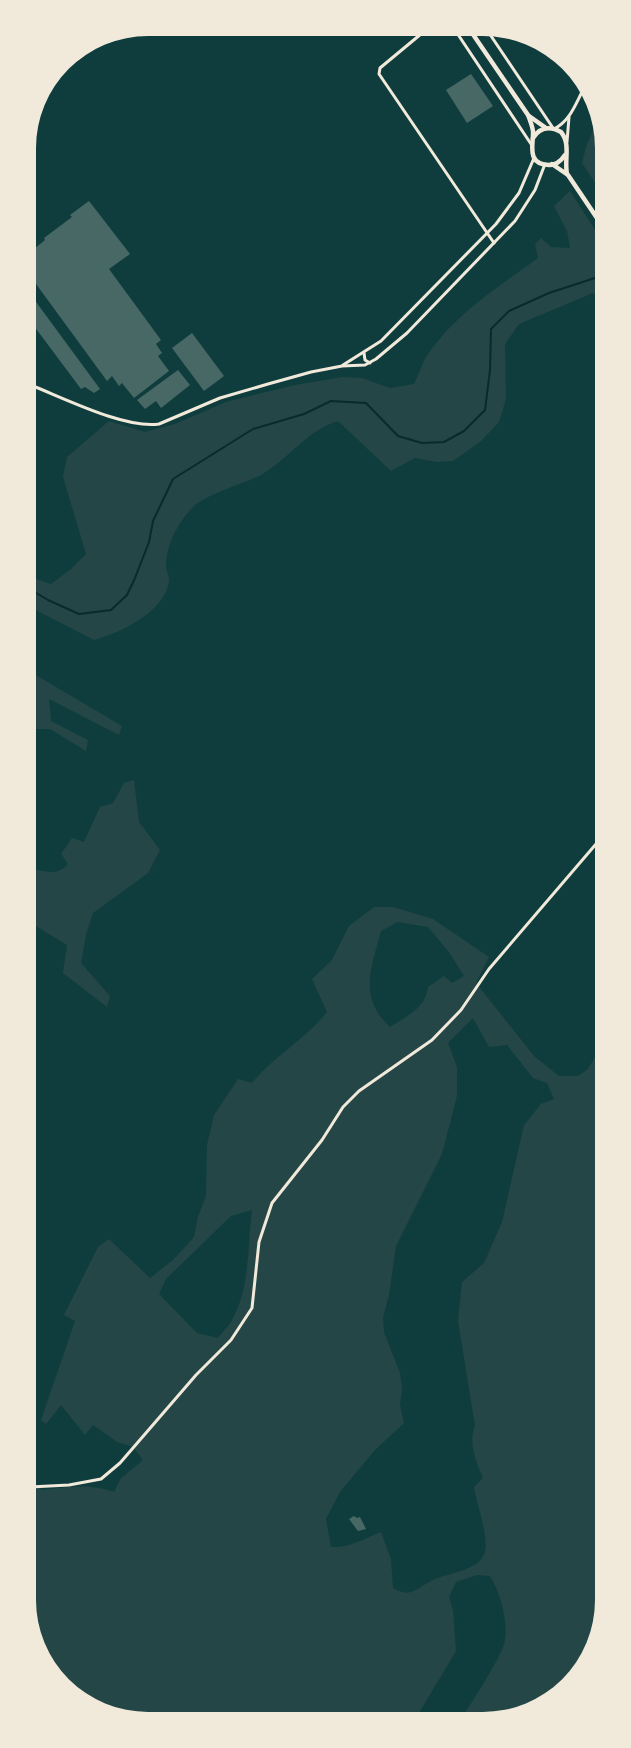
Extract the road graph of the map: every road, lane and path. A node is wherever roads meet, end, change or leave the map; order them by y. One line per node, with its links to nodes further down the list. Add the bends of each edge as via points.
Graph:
1 (419, 36): 19 (street, via 380,68 379,74)
2 (459, 36): 12 (street)
3 (474, 36): 6 (main road)
4 (491, 37): 9 (street)
5 (581, 94): 7 (street)
6 (528, 115): 8 (main road); 10 (main road)
7 (570, 116): 9 (street); 11 (street)
8 (546, 128): 9 (main road); 10 (main road)
9 (554, 128): 11 (main road, via 564,135)
10 (533, 138): 12 (main road)
11 (567, 142): 13 (main road)
12 (531, 144): 14 (main road)
13 (565, 155): 16 (main road); 17 (main road)
14 (534, 157): 15 (main road); 19 (street, via 516,199)
15 (545, 164): 16 (main road); 20 (street, via 526,206)
16 (552, 164): 17 (main road)
17 (568, 175): 18 (main road)
18 (595, 215)
19 (487, 234): 20 (street); 21 (street, via 386,336)
20 (494, 243): 22 (street, via 407,333)
21 (364, 353): 22 (street, via 365,360); 23 (street)
22 (370, 363): 23 (street)
23 (342, 366): 24 (street, via 220,398 149,425 117,418)
24 (36, 387)
25 (595, 845): 26 (street, via 490,969 461,1010 432,1040 359,1090 343,1107 322,1140 272,1203 259,1242 252,1308 231,1340 196,1375 120,1463 101,1479)
26 (36, 1487)

